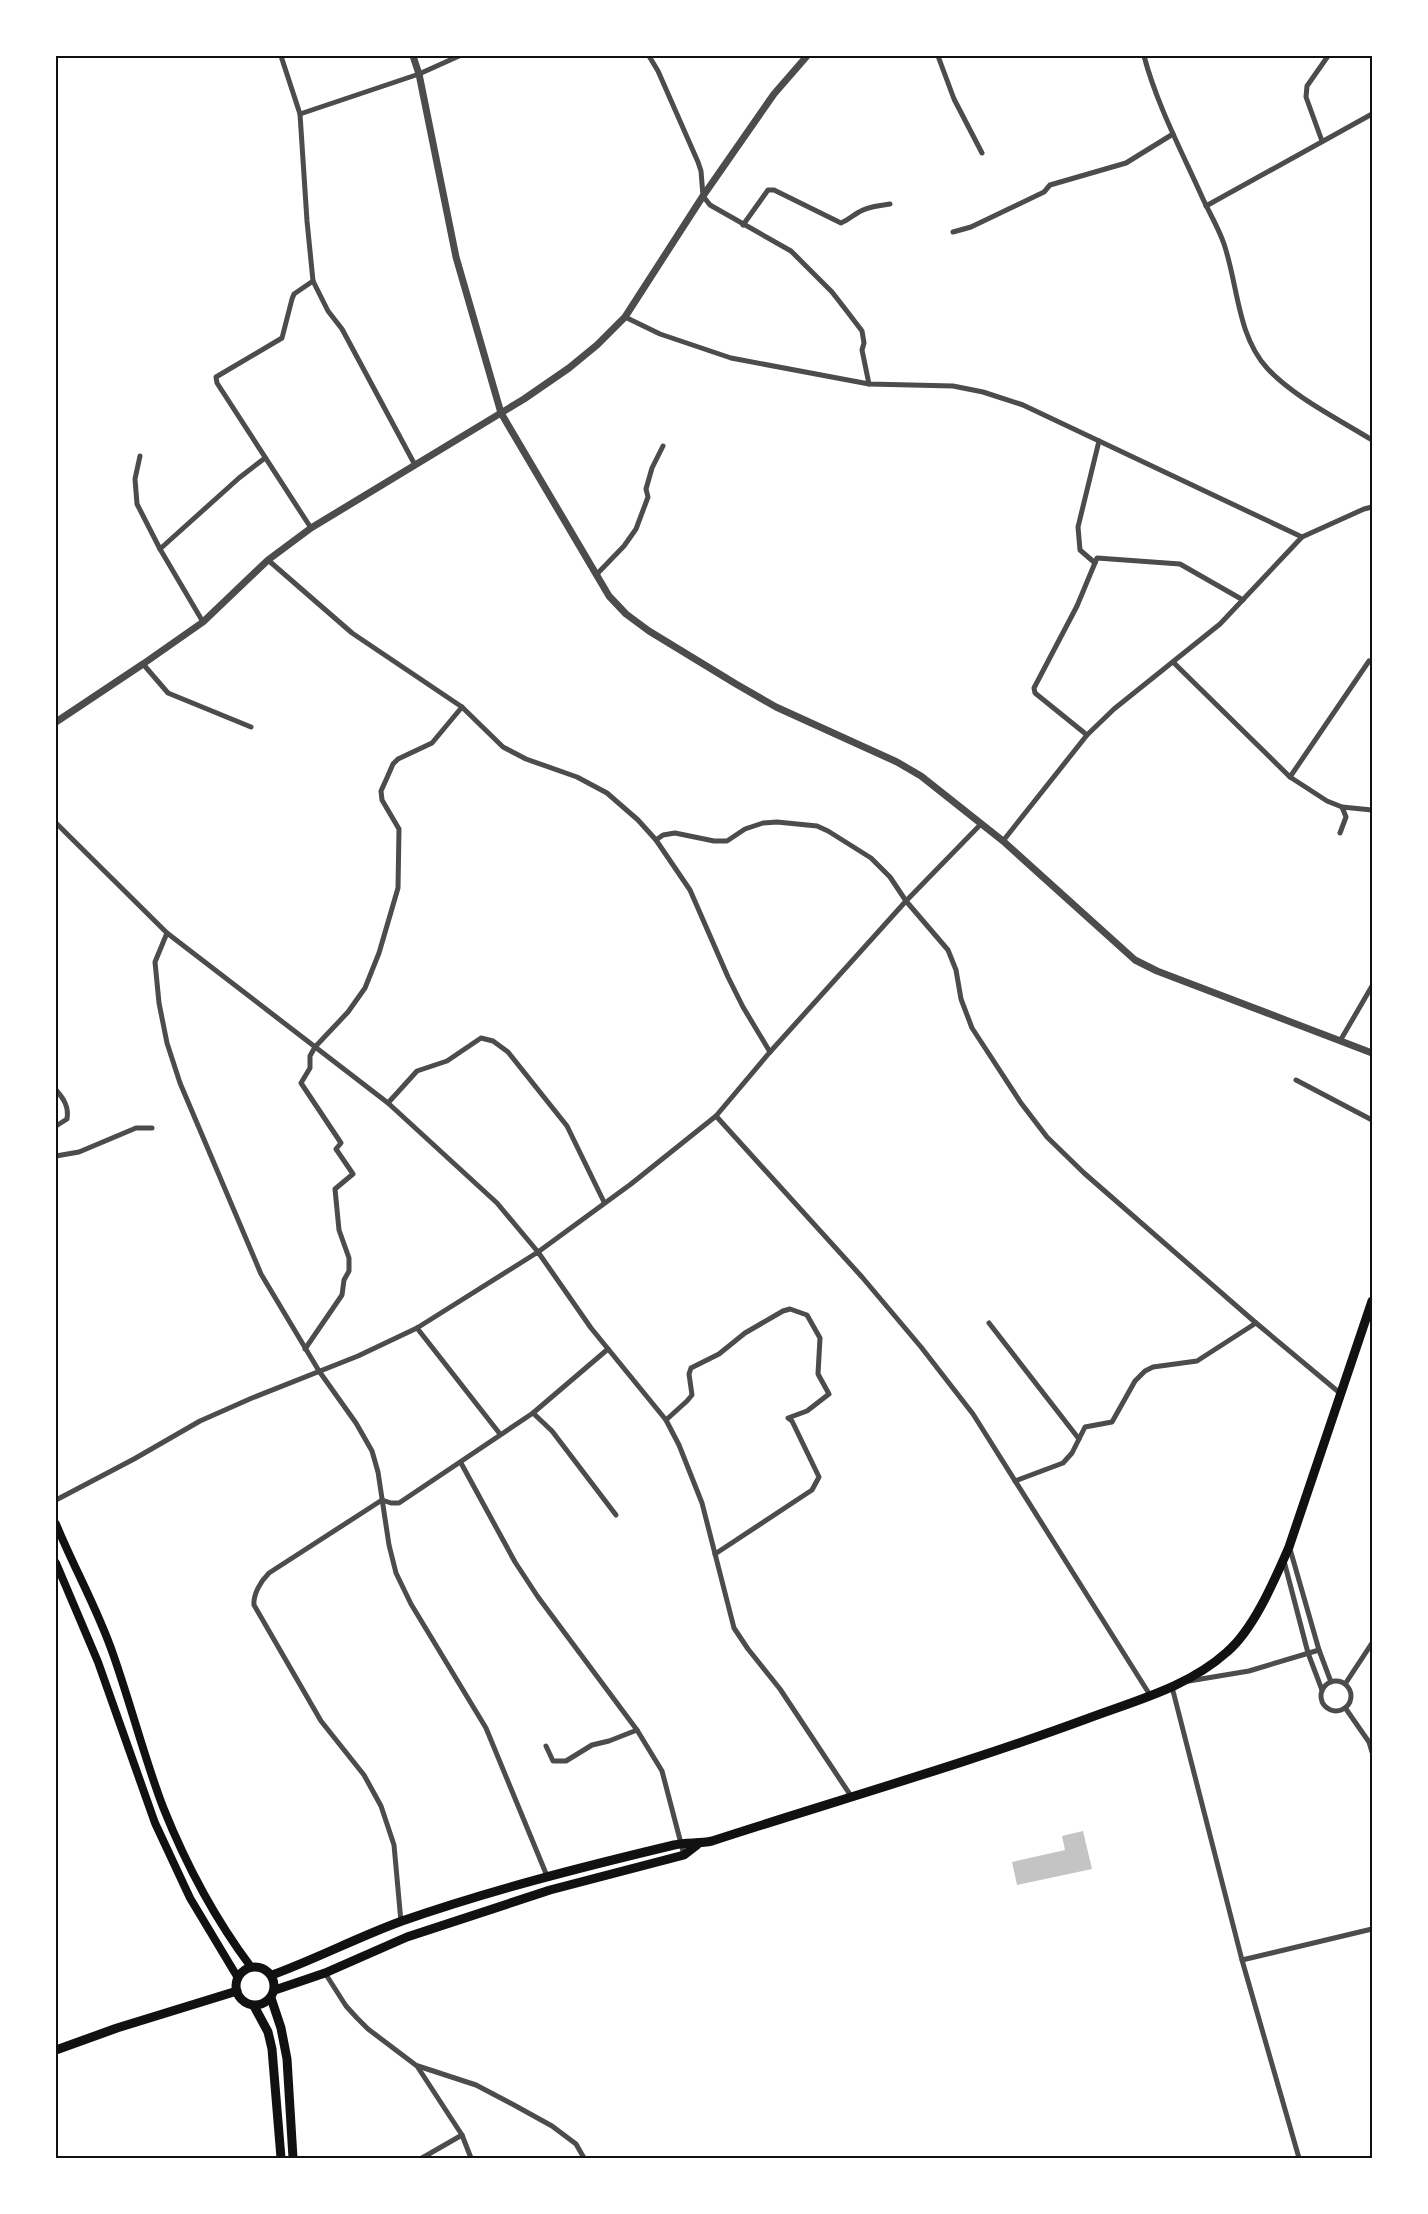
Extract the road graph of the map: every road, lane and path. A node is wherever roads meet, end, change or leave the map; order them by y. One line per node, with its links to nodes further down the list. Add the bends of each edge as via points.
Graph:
1 (281, 56): 10 (street)
2 (413, 56): 9 (street)
3 (459, 56): 9 (street)
4 (649, 56): 15 (street, via 698,162)
5 (807, 56): 15 (street, via 774,94)
6 (938, 56): 14 (street, via 954,99)
7 (1144, 56): 12 (street)
8 (1328, 56): 13 (street, via 1307,86 1306,97)
9 (419, 74): 10 (street); 23 (street, via 456,257)
10 (300, 114): 20 (street)
11 (1372, 114): 13 (street)
12 (1173, 134): 17 (street); 19 (street, via 1126,163 1050,184 1044,192)
13 (1322, 141): 17 (street)
14 (982, 153)
15 (703, 196): 18 (street, via 710,205); 21 (street)
16 (890, 204): 18 (street, via 874,206 840,223 768,190)
17 (1206, 206): 24 (street, via 1224,243 1251,347 1285,385)
18 (743, 225): 22 (street, via 791,251 832,292 862,331)
19 (953, 232)
20 (313, 281): 28 (street, via 294,294 282,338 216,376); 29 (street)
21 (625, 317): 22 (street, via 660,334 731,358); 23 (street, via 569,368)
22 (869, 384): 25 (street, via 953,386 983,392 1023,405)
23 (501, 413): 29 (street); 36 (street)
24 (1372, 440)
25 (1099, 441): 32 (street); 35 (street, via 1078,528 1080,550)
26 (663, 446): 36 (street, via 652,468 646,489 648,497 636,530)
27 (140, 456): 33 (street, via 135,479 137,504)
28 (266, 458): 31 (street); 33 (street, via 238,478)
29 (415, 465): 31 (street)
30 (1372, 507): 32 (street)
31 (311, 528): 34 (street)
32 (1302, 537): 37 (street)
33 (160, 549): 38 (street)
34 (268, 560): 38 (street); 42 (street, via 352,633)
35 (1095, 562): 37 (street, via 1097,558 1180,564); 45 (street, via 1034,688 1035,693)
36 (597, 575): 50 (street, via 609,596 649,631 776,706 897,762)
37 (1243, 600): 40 (street)
38 (202, 622): 41 (street)
39 (1369, 661): 46 (street)
40 (1173, 662): 45 (street); 46 (street)
41 (143, 664): 43 (street); 44 (street, via 168,693)
42 (462, 707): 52 (street, via 503,747 607,793); 58 (street, via 432,743 393,764 381,791 399,829 398,888 365,988)
43 (56, 722)
44 (250, 727)
45 (1087, 735): 53 (street)
46 (1290, 777): 47 (street)
47 (1342, 807): 48 (street); 51 (street, via 1346,817)
48 (1372, 810)
49 (56, 823): 55 (street)
50 (981, 824): 53 (street); 54 (street)
51 (1340, 833)
52 (656, 840): 54 (street, via 675,832 727,841 762,823 817,826 871,858 899,888); 59 (street, via 690,890 728,977)
53 (1003, 841): 57 (street, via 1136,960)
54 (906, 902): 59 (street); 73 (street, via 948,950 972,1028 1047,1137)
55 (167, 933): 58 (street); 75 (street, via 155,962 167,1043 180,1083 261,1274)
56 (1372, 986): 57 (street)
57 (1340, 1041): 60 (street)
58 (315, 1047): 63 (street); 75 (street, via 302,1083 341,1143 336,1149 353,1174 335,1189 340,1237 349,1258 349,1271 342,1295)
59 (770, 1052): 64 (street)
60 (1372, 1053)
61 (1296, 1080): 65 (street)
62 (56, 1090): 66 (street, via 68,1111 67,1119)
63 (388, 1103): 69 (street, via 417,1071 447,1061 481,1038 493,1041 508,1052 567,1126); 70 (street, via 496,1203)
64 (716, 1116): 69 (street); 84 (street, via 921,1347 973,1414)
65 (1372, 1120)
66 (56, 1126)
67 (152, 1128): 68 (street, via 136,1128 79,1152)
68 (56, 1156)
69 (604, 1202): 70 (street)
70 (538, 1252): 74 (street); 76 (street)
71 (1372, 1301): 78 (main road)
72 (989, 1323): 82 (street)
73 (1256, 1323): 78 (street); 82 (street, via 1197,1361 1145,1371 1112,1422 1085,1428)
74 (417, 1328): 77 (street); 81 (street)
75 (306, 1349): 77 (street)
76 (608, 1349): 79 (street); 80 (street)
77 (319, 1371): 85 (street, via 200,1421); 86 (street, via 372,1451)
78 (1341, 1394): 89 (main road)
79 (533, 1413): 81 (street); 87 (street, via 552,1431)
80 (666, 1420): 90 (street, via 702,1503); 90 (street, via 692,1395 691,1368 783,1311 807,1315 820,1338 818,1374 829,1394 807,1411 788,1418 819,1477 812,1490)
81 (500, 1434): 83 (street)
82 (1079, 1439): 84 (street, via 1063,1462)
83 (461, 1463): 86 (street, via 399,1503); 103 (street, via 527,1579)
84 (1015, 1480): 101 (street)
85 (56, 1500)
86 (382, 1500): 110 (street, via 396,1573 486,1728); 111 (street, via 269,1573 253,1599 321,1721 364,1775 381,1806 394,1845)
87 (616, 1515)
88 (56, 1524): 114 (main road, via 106,1636 163,1806 211,1904)
89 (1289, 1547): 91 (main road); 94 (street)
90 (715, 1554): 106 (street, via 734,1628)
91 (1284, 1559): 95 (street); 96 (main road, via 1251,1622 1229,1651)
92 (56, 1563): 117 (main road, via 98,1662 155,1824 190,1898)
93 (1372, 1643): 98 (street)
94 (1319, 1650): 95 (street); 97 (street)
95 (1308, 1653): 96 (street, via 1249,1671); 100 (street)
96 (1182, 1682): 99 (main road)
97 (1331, 1682): 98 (street); 100 (street)
98 (1345, 1684): 102 (street, via 1352,1696)
99 (1172, 1688): 101 (main road); 113 (street)
100 (1322, 1690): 102 (street, via 1321,1699 1329,1710)
101 (1150, 1695): 106 (main road, via 1025,1742)
102 (1346, 1709): 105 (street)
103 (636, 1730): 104 (street, via 592,1744 566,1761 553,1761); 107 (street, via 662,1771)
104 (546, 1746)
105 (1372, 1752)
106 (851, 1796): 108 (main road)
107 (682, 1843): 108 (main road); 109 (street); 110 (main road)
108 (697, 1845): 109 (main road)
109 (684, 1855): 115 (main road, via 495,1908 407,1938)
110 (547, 1876): 111 (main road)
111 (401, 1922): 116 (main road)
112 (1372, 1929): 113 (street)
113 (1242, 1960): 129 (street)
114 (250, 1967): 116 (main road, via 262,1968); 117 (main road)
115 (325, 1973): 119 (main road); 122 (street, via 357,2018)
116 (272, 1975): 119 (main road)
117 (238, 1978): 118 (main road)
118 (237, 1991): 120 (main road, via 242,2000); 121 (main road)
119 (273, 1994): 120 (main road); 125 (main road, via 287,2059)
120 (254, 2006): 124 (main road, via 273,2049)
121 (56, 2050)
122 (417, 2066): 123 (street); 128 (street, via 476,2085 514,2105 576,2144)
123 (462, 2134): 126 (street); 127 (street)
124 (281, 2158)
125 (293, 2158)
126 (422, 2158)
127 (471, 2158)
128 (584, 2158)
129 (1299, 2158)

